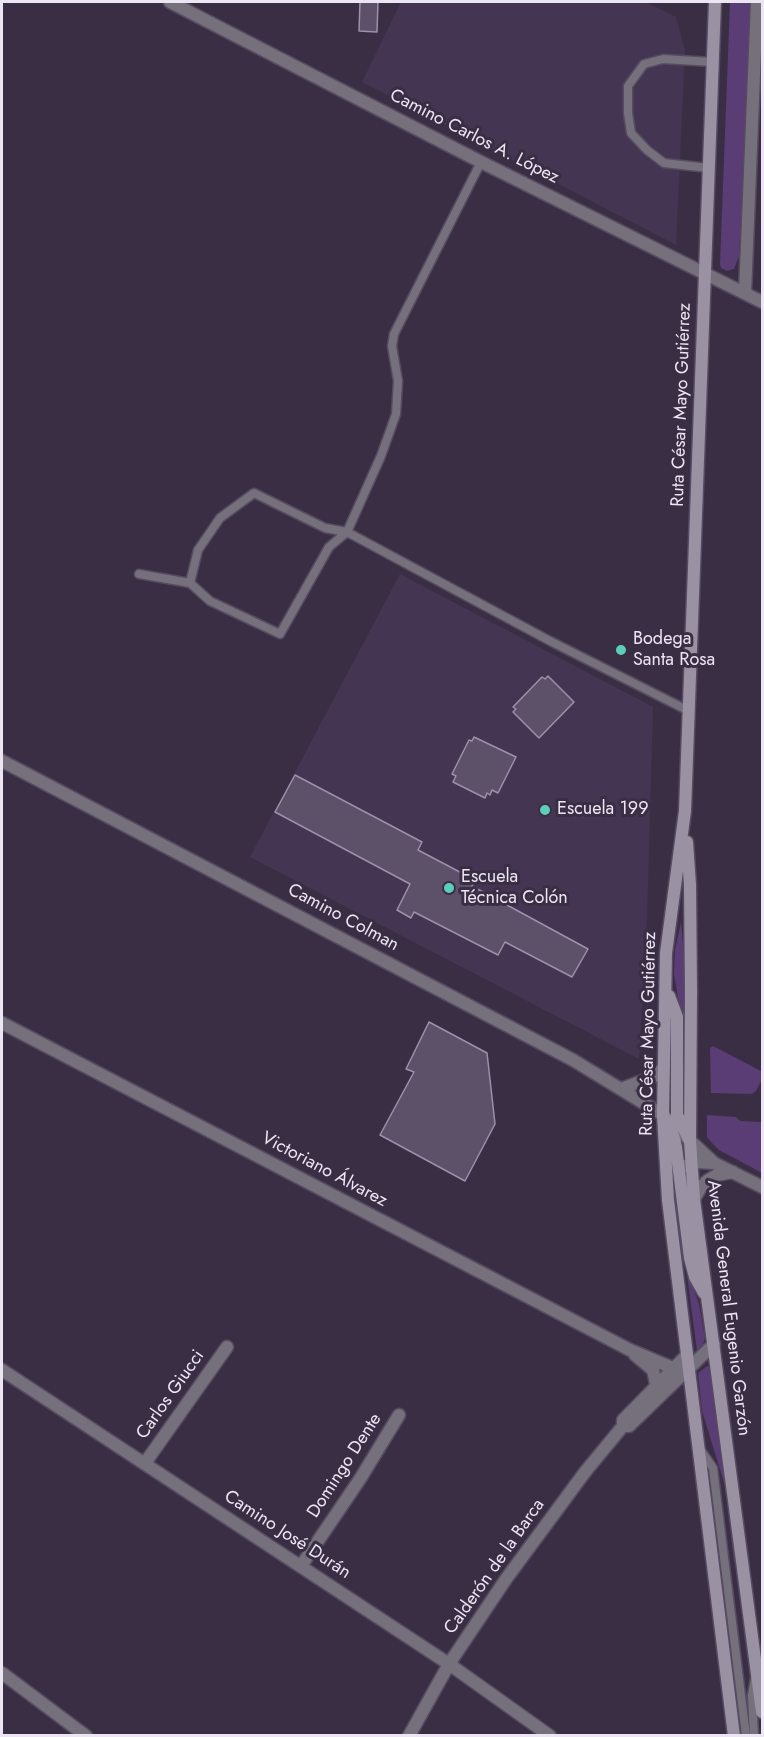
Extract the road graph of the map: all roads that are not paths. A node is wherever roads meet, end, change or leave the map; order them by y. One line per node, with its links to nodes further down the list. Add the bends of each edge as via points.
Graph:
1 (170, 2): 6 (street, Camino Carlos A. López)
2 (714, 2): 5 (main road, Ruta César Mayo Gutiérrez)
3 (757, 2): 4 (street)
4 (759, 48): 9 (street)
5 (712, 62): 7 (main road, Ruta César Mayo Gutiérrez); 7 (lane, via 663,58 644,64 628,86 631,133 647,150 664,163)
6 (481, 162): 8 (street, Camino Carlos A. López); 11 (lane, via 394,334 396,414)
7 (708, 168): 8 (main road, Ruta César Mayo Gutiérrez)
8 (705, 274): 9 (street, Camino Carlos A. López); 14 (main road, Ruta César Mayo Gutiérrez)
9 (745, 293): 10 (street, Camino Carlos A. López)
10 (762, 302)
11 (347, 532): 13 (lane, via 325,528 254,493 220,518 198,550); 13 (lane, via 329,547 280,634 210,601); 14 (lane)
12 (139, 574): 13 (lane)
13 (190, 584)
14 (689, 711): 16 (main road, Ruta César Mayo Gutiérrez)
15 (2, 761): 20 (street, Camino Colman, via 573,1060)
16 (685, 811): 17 (main road, Ruta César Mayo Gutiérrez, via 666,953); 21 (main road, Ruta César Mayo Gutiérrez, via 690,885)
17 (666, 989): 19 (main road, Ruta César Mayo Gutiérrez); 23 (main road, via 677,1017)
18 (2, 1023): 34 (street, Victoriano Álvarez)
19 (664, 1068): 20 (street, via 655,1076); 22 (main road, Ruta César Mayo Gutiérrez)
20 (621, 1089): 22 (street, Camino Colman)
21 (690, 1110): 23 (street); 24 (main road, Ruta César Mayo Gutiérrez)
22 (663, 1115): 23 (street); 24 (street, Camino Colman); 26 (main road); 28 (main road, Ruta César Mayo Gutiérrez)
23 (677, 1115): 24 (main road)
24 (690, 1141): 25 (street, Camino Colman); 26 (main road, Ruta César Mayo Gutiérrez)
25 (714, 1163): 26 (street, Camino Colman); 27 (street, Camino Colman)
26 (686, 1166): 28 (street, via 671,1175); 30 (main road, Avenida General Eugenio Garzón); 31 (main road, via 690,1258)
27 (733, 1172): 29 (street, Camino Colman); 30 (street, via 707,1181)
28 (667, 1186): 35 (main road)
29 (762, 1187)
30 (694, 1199): 31 (main road, Avenida General Eugenio Garzón)
31 (708, 1302): 32 (main road, Avenida General Eugenio Garzón)
32 (714, 1344): 35 (street, Calderón de la Barca); 45 (main road, Avenida General Eugenio Garzón)
33 (227, 1347): 42 (street, Carlos Giucci)
34 (630, 1350): 36 (street, Victoriano Álvarez); 38 (street, Victoriano Álvarez, via 653,1370)
35 (687, 1361): 36 (street, Calderón de la Barca); 40 (street, Calderón de la Barca, via 629,1426); 41 (main road)
36 (673, 1368): 38 (street, Calderón de la Barca)
37 (2, 1370): 42 (street, Camino José Durán)
38 (656, 1384): 40 (street, Calderón de la Barca)
39 (399, 1415): 43 (street, Domingo Dente)
40 (622, 1426): 44 (street, Calderón de la Barca, via 506,1579)
41 (698, 1446): 51 (main road); 52 (lane, via 713,1468)
42 (146, 1463): 43 (street, Camino José Durán)
43 (302, 1566): 44 (street, Camino José Durán)
44 (449, 1664): 49 (street, Calderón de la Barca); 50 (street, Camino José Durán)
45 (757, 1671): 47 (main road, Avenida General Eugenio Garzón); 53 (lane, Avenida General Eugenio Garzón, via 752,1695)
46 (2, 1673): 48 (street)
47 (762, 1713)
48 (86, 1736)
49 (409, 1736)
50 (550, 1736)
51 (734, 1736)
52 (746, 1736)
53 (754, 1736)

